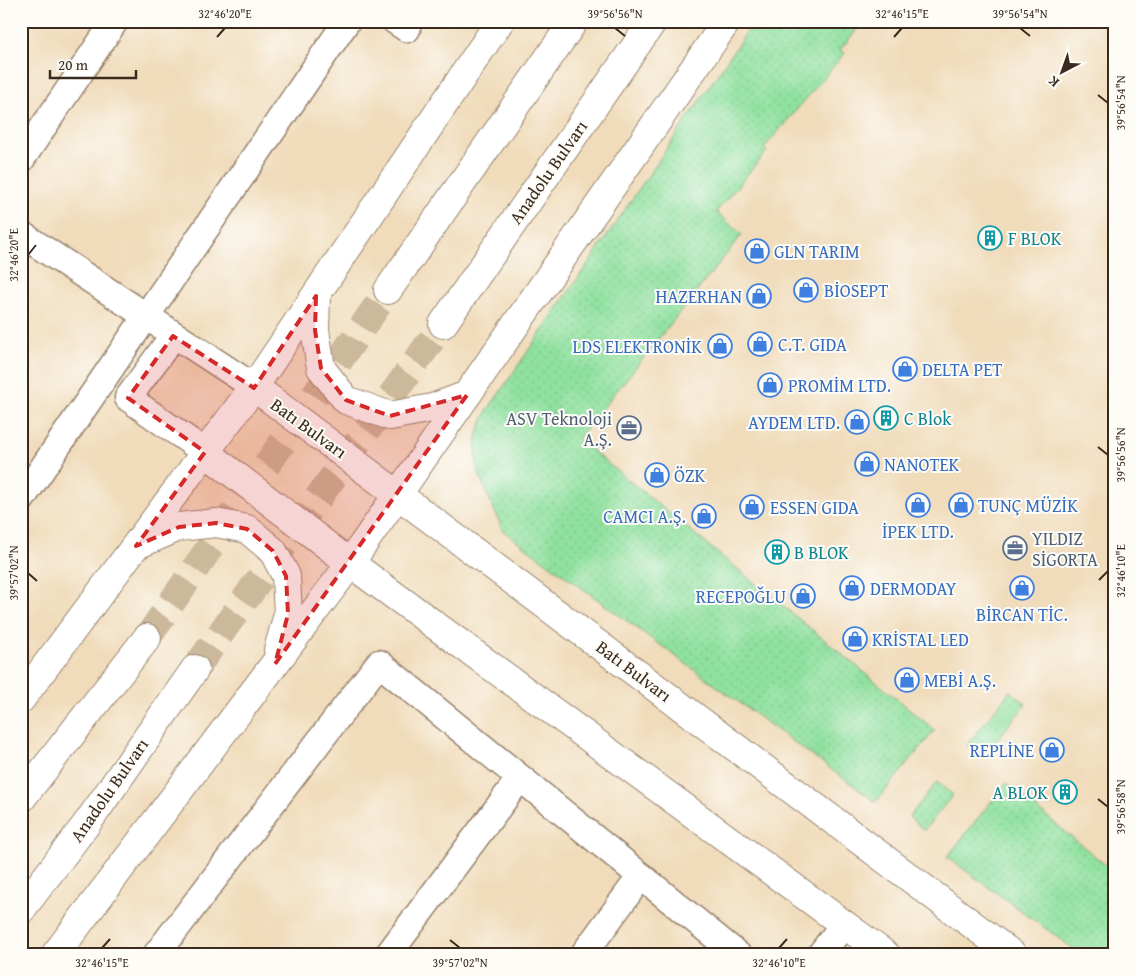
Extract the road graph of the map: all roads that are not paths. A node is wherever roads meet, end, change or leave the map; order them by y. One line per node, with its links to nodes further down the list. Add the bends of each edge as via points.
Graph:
1 (115, 21): 7 (street)
2 (347, 21): 11 (street)
3 (500, 21): 10 (main road)
4 (574, 21): 9 (main road)
5 (653, 21): 12 (main road, Anadolu Bulvarı)
6 (727, 21): 15 (main road)
7 (21, 160)
8 (21, 234): 11 (street)
9 (388, 290)
10 (316, 296): 14 (main road); 15 (main road, via 315,330 322,368 346,400 390,416 432,408)
11 (145, 317): 13 (street); 18 (street)
12 (443, 324)
13 (173, 336): 14 (street); 16 (street, via 128,398)
14 (254, 388): 16 (main road); 17 (main road, Batı Bulvarı)
15 (466, 395): 17 (main road)
16 (205, 452): 19 (main road); 20 (main road)
17 (398, 494): 20 (main road); 37 (main road, Batı Bulvarı)
18 (21, 500)
19 (136, 546): 22 (main road, via 179,527 216,523 247,529 273,551 286,576 288,614); 24 (main road)
20 (350, 563): 22 (main road); 29 (main road)
21 (147, 638): 26 (main road)
22 (275, 664): 30 (main road)
23 (195, 669): 28 (main road, Anadolu Bulvarı, via 88,822)
24 (21, 699)
25 (520, 778): 27 (street); 31 (street, via 379,663); 32 (street)
26 (21, 798)
27 (641, 876): 33 (street); 34 (street)
28 (21, 910)
29 (844, 924): 35 (street); 36 (main road)
30 (55, 955)
31 (156, 955)
32 (388, 955)
33 (583, 955)
34 (738, 955)
35 (820, 955)
36 (886, 955)
37 (1013, 955)

